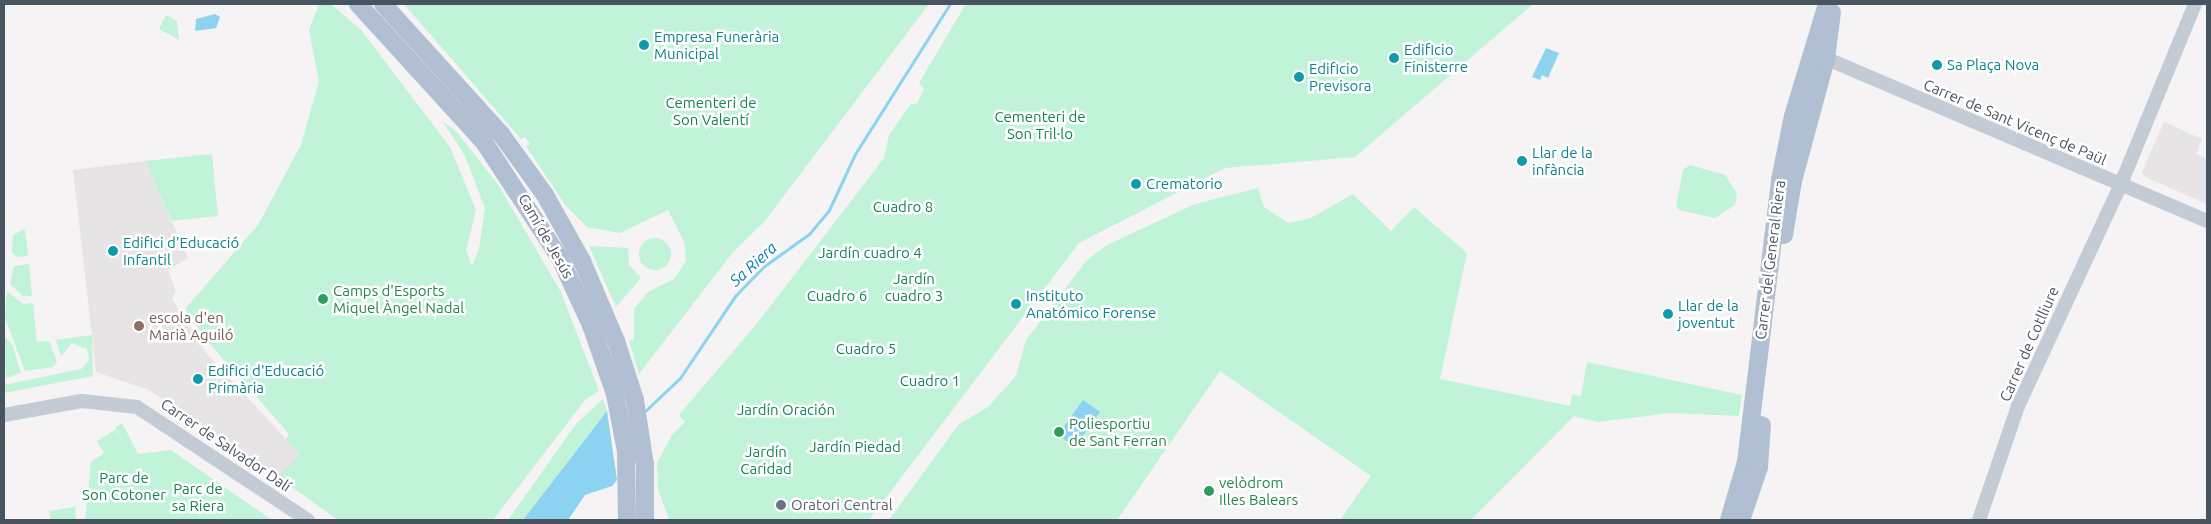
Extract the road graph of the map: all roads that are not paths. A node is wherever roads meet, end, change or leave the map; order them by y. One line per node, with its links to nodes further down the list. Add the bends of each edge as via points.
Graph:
1 (358, 4): 13 (main road, Camí de Jesús, via 468,122 522,193 578,294 615,394 628,472)
2 (383, 4): 8 (main road, Camí de Jesús)
3 (394, 4): 8 (main road)
4 (1827, 4): 7 (main road, Carrer del General Riera)
5 (1833, 4): 7 (main road, Carrer del General Riera)
6 (2195, 4): 9 (street, Carrer de Cotlliure)
7 (1818, 55): 9 (street, Carrer de Sant Vicenç de Paül); 15 (main road, Carrer del General Riera, via 1780,180 1746,462); 16 (main road, Carrer del General Riera, via 1792,181 1774,301 1759,467)
8 (460, 86): 14 (main road, Camí de Jesús, via 527,168 571,240 603,307 631,387 642,442)
9 (2120, 186): 10 (street, Carrer de Sant Vicenç de Paül); 17 (street, Carrer de Cotlliure, via 2018,406)
10 (2207, 221)
11 (4, 415): 12 (street, Carrer de Salvador Dalí, via 82,401 137,407)
12 (308, 520)
13 (627, 520)
14 (645, 520)
15 (1729, 520)
16 (1741, 520)
17 (1979, 520)

